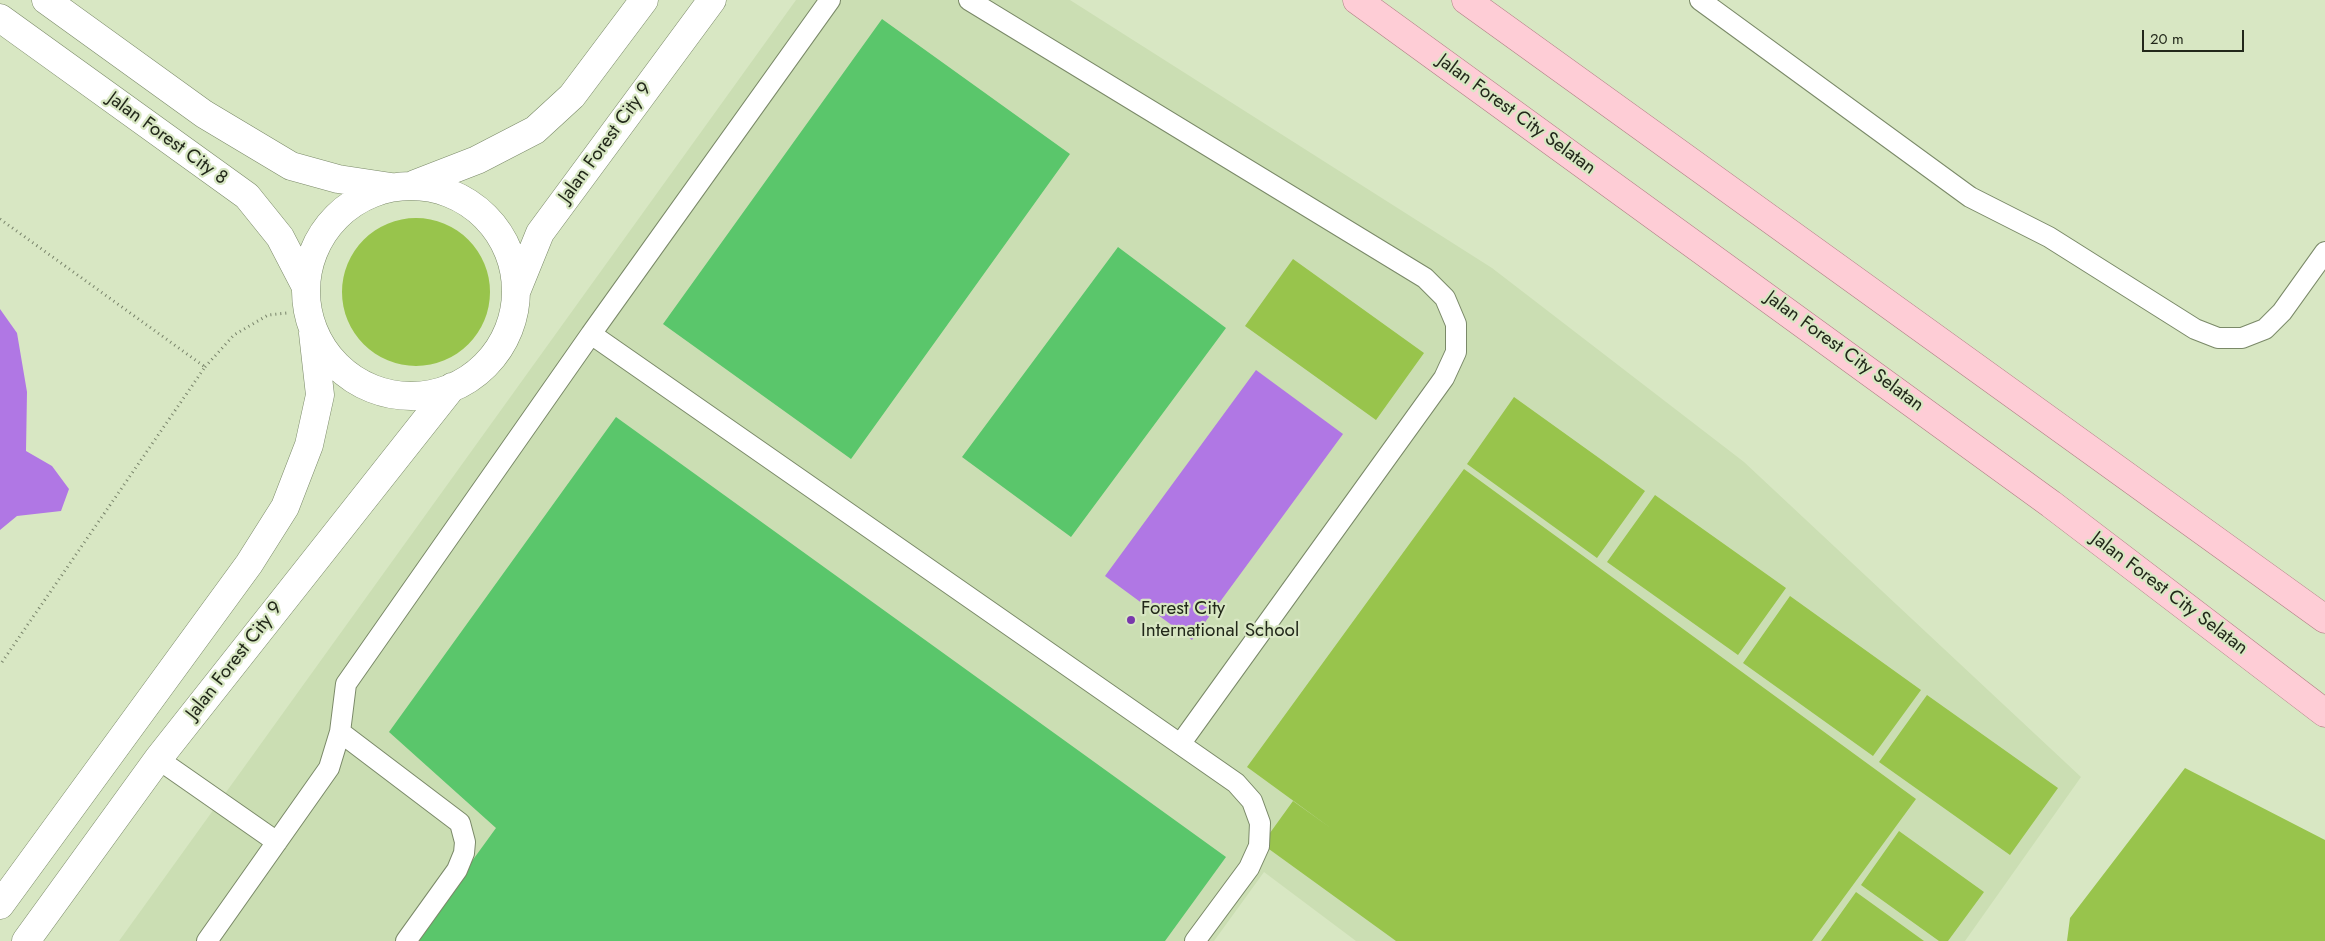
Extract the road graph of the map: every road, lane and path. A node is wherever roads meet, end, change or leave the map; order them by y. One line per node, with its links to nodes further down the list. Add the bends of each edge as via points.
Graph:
1 (46, 0): 10 (street, via 204,114 291,166 338,179)
2 (644, 0): 10 (street, via 572,96 535,130 477,160)
3 (712, 0): 13 (street, Jalan Forest City 9, via 540,233)
4 (830, 0): 15 (lane)
5 (969, 0): 22 (lane, via 1425,278 1445,298 1456,324 1456,352 1444,378)
6 (1357, 0): 20 (main road, Jalan Forest City Selatan, via 2035,492)
7 (1466, 0): 18 (main road)
8 (1700, 0): 12 (lane, via 1970,197 2049,238 2195,330 2218,338 2242,338 2265,329 2282,312)
9 (0, 18): 14 (street, Jalan Forest City 8, via 247,196 280,237)
10 (403, 186): 13 (street, Jalan Forest City 9, via 439,190 460,198 480,212 495,228 507,249); 14 (street, via 369,194 332,222 318,241 310,264)
11 (0, 219): 16 (path)
12 (2325, 252)
13 (515, 295): 17 (street, Jalan Forest City 9, via 512,318 490,359)
14 (309, 310): 16 (path, via 268,315 234,335); 17 (street, Jalan Forest City 9, via 326,353 361,383 383,392 406,395 429,394); 25 (street, via 320,394 309,445 286,507 244,571)
15 (591, 334): 21 (lane, via 346,684); 22 (lane)
16 (205, 367): 19 (path)
17 (452, 387): 23 (street, Jalan Forest City 9)
18 (2325, 619)
19 (0, 665)
20 (2325, 713)
21 (340, 732): 24 (lane, via 329,768); 28 (lane, via 460,823 465,847 457,870)
22 (1181, 743): 29 (lane, via 1236,783 1252,801 1260,823 1259,846 1249,868)
23 (158, 759): 24 (lane); 27 (street, Jalan Forest City 9)
24 (277, 842): 26 (lane)
25 (0, 905)
26 (213, 939)
27 (26, 941)
28 (406, 941)
29 (1195, 941)

